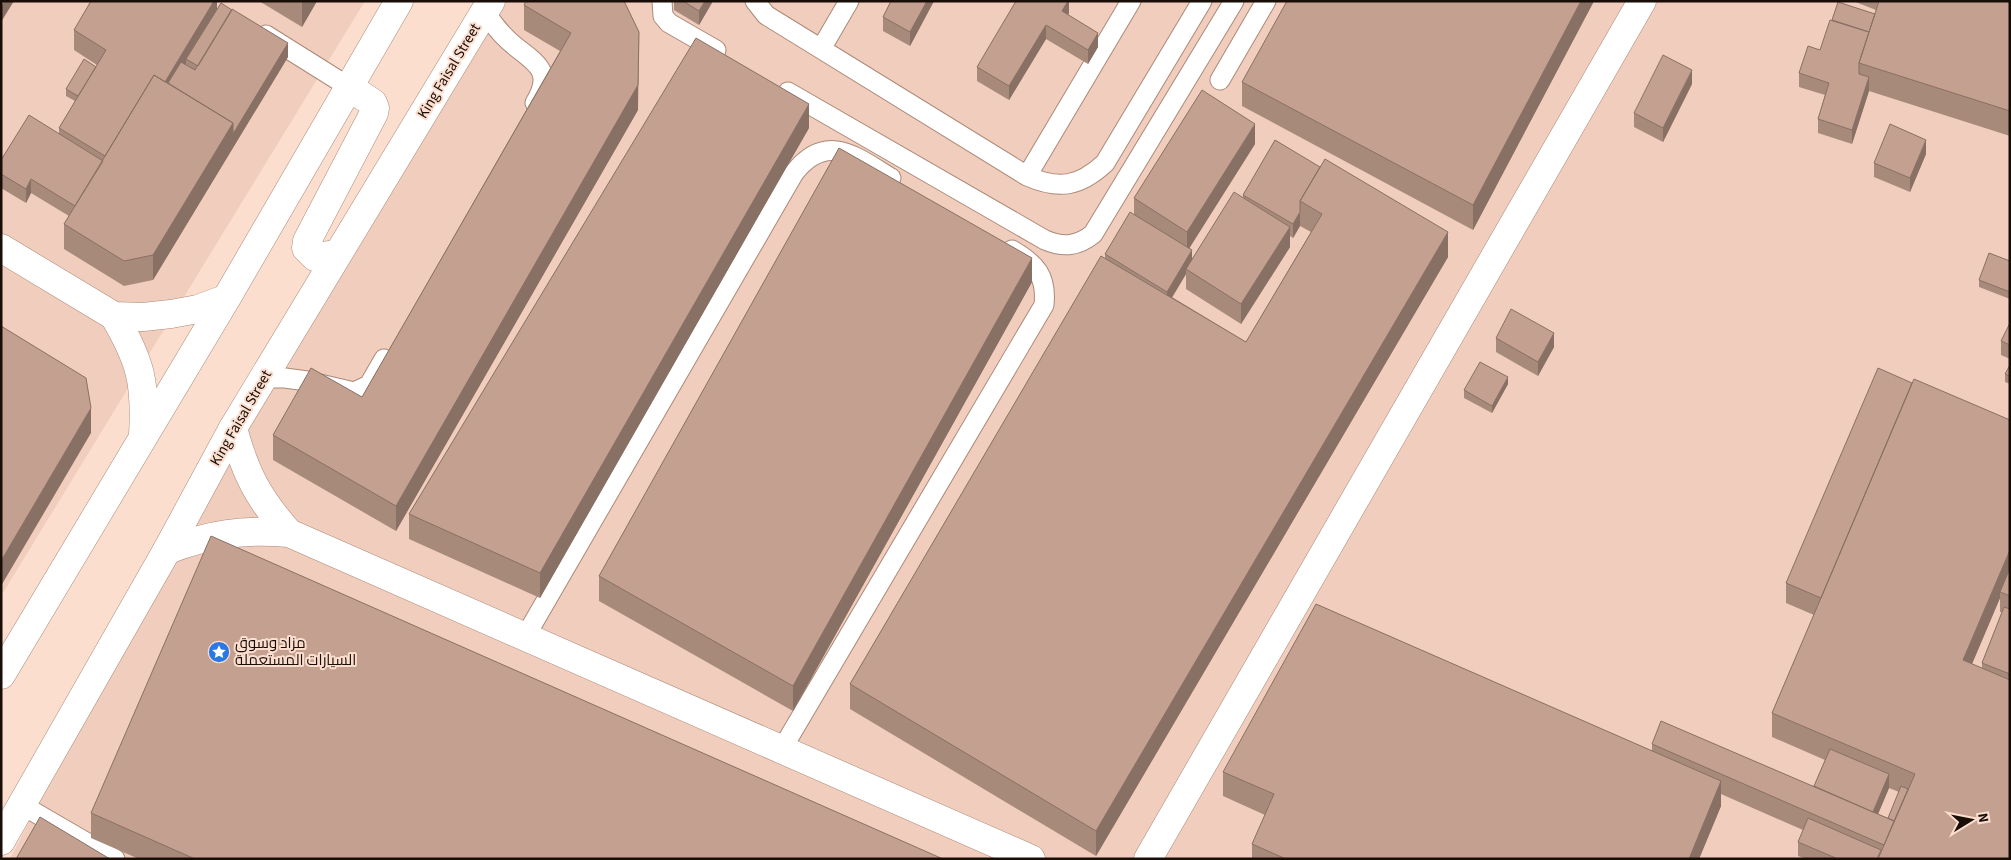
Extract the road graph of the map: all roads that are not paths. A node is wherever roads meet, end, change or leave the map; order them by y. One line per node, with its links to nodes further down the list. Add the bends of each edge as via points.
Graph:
1 (399, 1): 16 (street)
2 (662, 1): 13 (lane, via 663,16 669,23)
3 (755, 1): 12 (lane, via 766,15)
4 (850, 1): 12 (lane)
5 (1131, 1): 18 (lane)
6 (1202, 1): 18 (lane, via 1105,163 1093,175 1077,183 1060,186)
7 (1234, 1): 15 (lane, via 1094,234 1084,241 1065,246 1045,240)
8 (1266, 1): 14 (lane)
9 (1642, 1): 38 (street)
10 (488, 6): 17 (lane, via 496,28 539,66 543,74 541,94); 22 (street, King Faisal Street)
11 (252, 26): 16 (lane)
12 (821, 49): 18 (lane)
13 (729, 58)
14 (1220, 80)
15 (772, 82)
16 (349, 87): 22 (street, via 373,103 374,113 307,240 306,248 315,257); 23 (street)
17 (526, 119)
18 (1027, 176)
19 (906, 187): 31 (lane, via 847,152 823,152 812,156 794,173)
20 (998, 242): 33 (lane, via 1034,266 1046,291 1044,305)
21 (1, 248): 24 (street)
22 (338, 254): 26 (street, King Faisal Street)
23 (225, 299): 24 (street, via 171,314); 28 (street)
24 (114, 316): 28 (street, via 141,373 145,404)
25 (393, 345): 26 (lane, via 369,385 354,392 308,381)
26 (263, 378): 27 (street, King Faisal Street)
27 (233, 428): 29 (street, via 253,485); 30 (street, King Faisal Street)
28 (143, 436): 32 (street)
29 (289, 533): 30 (street, via 227,533); 31 (street)
30 (167, 550): 34 (street, King Faisal Street)
31 (526, 637): 33 (street)
32 (1, 675)
33 (782, 749): 37 (street)
34 (22, 805): 35 (street, King Faisal Street); 36 (lane)
35 (1, 840)
36 (115, 859)
37 (1031, 859)
38 (1148, 859)

